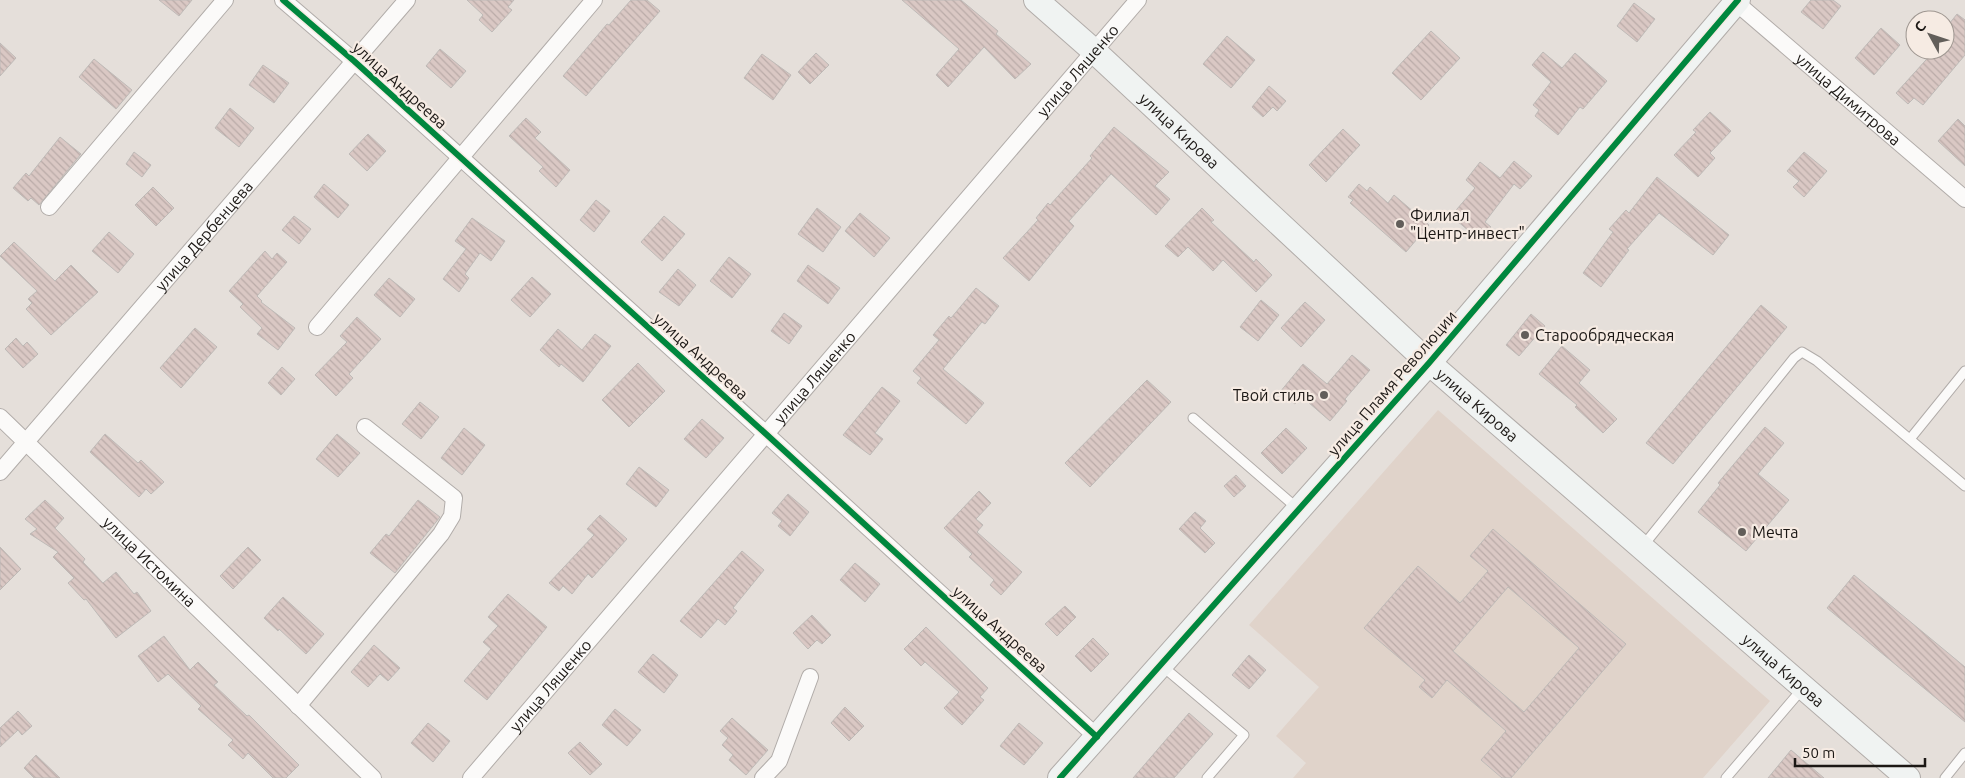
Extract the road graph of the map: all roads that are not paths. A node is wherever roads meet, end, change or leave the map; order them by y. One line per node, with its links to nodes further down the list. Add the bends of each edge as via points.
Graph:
1 (225, 0): 12 (street)
2 (283, 0): 9 (street, улица Андреева)
3 (408, 0): 9 (street, улица Дербенцева)
4 (594, 0): 10 (street)
5 (1036, 0): 8 (main road, улица Кирова)
6 (1138, 0): 8 (street, улица Ляшенко)
7 (1736, 1): 11 (street, улица Димитрова); 14 (main road, улица Пламя Революции)
8 (1094, 51): 14 (main road, улица Кирова); 19 (street, улица Ляшенко)
9 (354, 61): 10 (street, улица Андреева); 21 (street, улица Дербенцева)
10 (462, 158): 13 (street); 19 (street, улица Андреева)
11 (1965, 199)
12 (49, 207)
13 (317, 327)
14 (1428, 363): 24 (main road, улица Пламя Революции); 25 (main road, улица Кирова)
15 (1965, 371): 20 (lane)
16 (0, 418): 21 (street, улица Истомина)
17 (1193, 418): 24 (lane)
18 (365, 427): 29 (street, via 454,498 452,516 441,534)
19 (766, 434): 30 (street, улица Андреева); 33 (street, улица Ляшенко)
20 (1910, 439): 23 (lane); 25 (lane, via 1802,352)
21 (26, 443): 22 (street, улица Дербенцева); 29 (street, улица Истомина)
22 (0, 472)
23 (1965, 486)
24 (1299, 509): 26 (main road, улица Пламя Революции)
25 (1641, 547): 28 (main road, улица Кирова)
26 (1160, 665): 30 (main road, улица Пламя Революции); 36 (lane, via 1244,735)
27 (810, 677): 34 (street, via 779,761)
28 (1804, 688): 37 (lane); 38 (main road, улица Кирова)
29 (298, 706): 32 (street, улица Истомина)
30 (1097, 736): 35 (main road, улица Пламя Революции)
31 (1965, 753): 39 (lane)
32 (373, 778)
33 (471, 778)
34 (763, 778)
35 (1060, 778)
36 (1207, 778)
37 (1726, 778)
38 (1908, 778)
39 (1945, 778)

